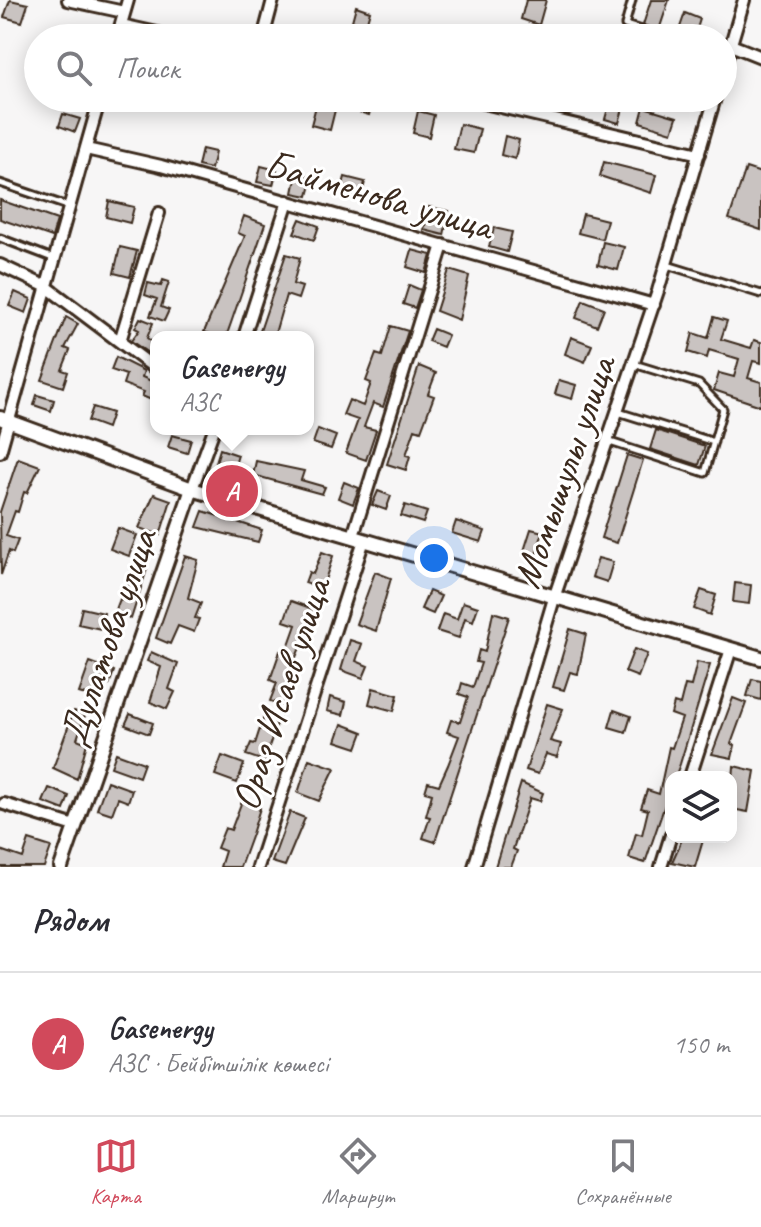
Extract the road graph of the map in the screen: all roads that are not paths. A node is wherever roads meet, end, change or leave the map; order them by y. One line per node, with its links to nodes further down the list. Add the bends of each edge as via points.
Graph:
1 (68, 0): 6 (street)
2 (128, 0): 6 (street)
3 (273, 0): 8 (street)
4 (632, 0): 9 (lane)
5 (744, 0): 10 (street)
6 (124, 12): 7 (street)
7 (121, 24)
8 (267, 24)
9 (625, 24)
10 (737, 24)
11 (737, 47): 12 (street)
12 (761, 57)
13 (96, 112): 16 (street)
14 (522, 112): 17 (street)
15 (711, 112): 17 (street, Момышулы улица)
16 (86, 149): 19 (street, Байменова улица); 20 (street)
17 (699, 154): 25 (street, Момышулы улица)
18 (0, 183): 20 (lane)
19 (288, 201): 23 (street, Байменова улица); 30 (street)
20 (70, 207): 24 (street)
21 (159, 213): 31 (street)
22 (0, 238): 24 (lane)
23 (443, 245): 29 (street, Байменова улица); 41 (street, Ораз Исаев улица)
24 (55, 259): 27 (street)
25 (666, 264): 28 (lane); 29 (street, Момышулы улица)
26 (0, 265): 27 (street)
27 (47, 287): 31 (street); 35 (street)
28 (761, 294)
29 (654, 305): 32 (street, Момышулы улица)
30 (246, 331)
31 (120, 341): 33 (street)
32 (633, 363): 34 (street, Момышулы улица); 38 (lane, via 699,384 723,409)
33 (150, 364)
34 (617, 412): 37 (street, Момышулы улица); 38 (lane)
35 (5, 420): 39 (street); 40 (street)
36 (212, 435): 40 (street, Дулатова улица)
37 (607, 441): 38 (lane, via 705,473); 42 (street, Момышулы улица)
38 (714, 442)
39 (0, 452)
40 (192, 489): 41 (street); 47 (street, Дулатова улица)
41 (358, 538): 42 (street); 50 (street, Ораз Исаев улица)
42 (555, 595): 43 (street); 51 (street, Момышулы улица)
43 (731, 649): 44 (street); 45 (street)
44 (761, 658)
45 (692, 771)
46 (4, 804): 47 (street)
47 (75, 826): 49 (street, Дулатова улица)
48 (668, 843): 52 (street)
49 (61, 867)
50 (258, 867)
51 (474, 867)
52 (661, 867)

